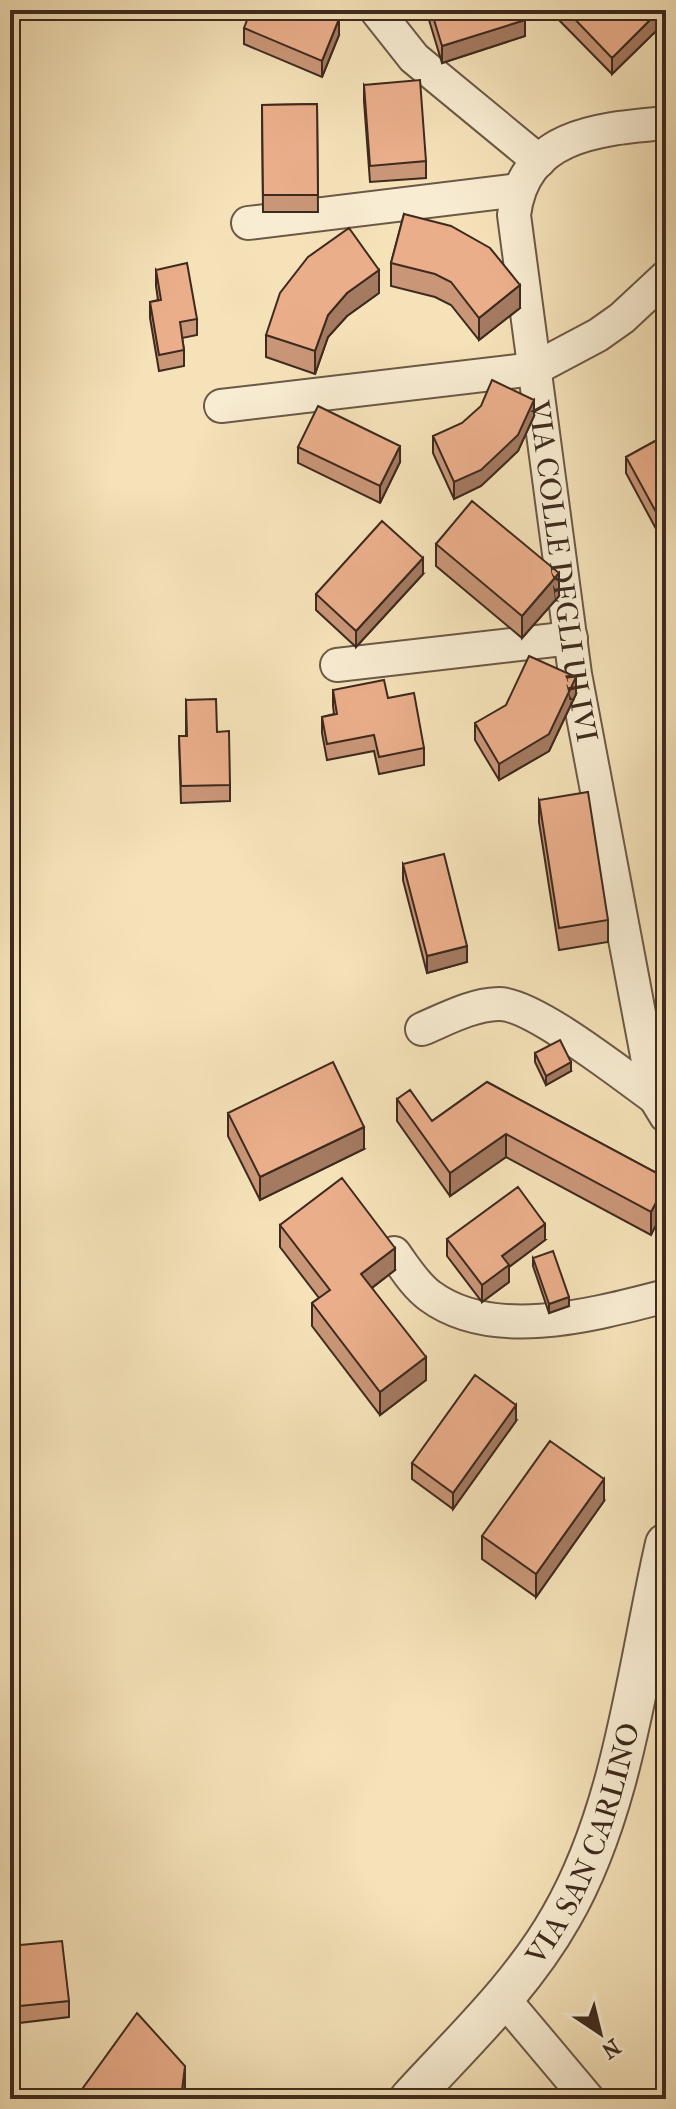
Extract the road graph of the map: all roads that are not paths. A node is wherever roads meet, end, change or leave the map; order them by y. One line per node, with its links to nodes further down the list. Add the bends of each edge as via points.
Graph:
1 (376, 10): 3 (street, via 414,58)
2 (666, 123): 3 (street, VIA COLLE DEGLI ULIVI, via 595,130 556,147)
3 (539, 161): 4 (street, VIA COLLE DEGLI ULIVI)
4 (519, 190): 5 (street); 7 (street, VIA COLLE DEGLI ULIVI, via 515,226)
5 (248, 223)
6 (666, 277): 7 (street, via 622,318)
7 (534, 369): 8 (street); 9 (street, VIA COLLE DEGLI ULIVI)
8 (221, 406)
9 (571, 638): 10 (street); 12 (street, VIA COLLE DEGLI ULIVI)
10 (337, 665)
11 (422, 1029): 12 (street, via 473,1008 501,1003 515,1007 537,1017)
12 (661, 1107)
13 (394, 1253): 14 (street, via 414,1281 441,1303 494,1319 584,1315)
14 (666, 1296)
15 (666, 1544): 16 (street, VIA SAN CARLINO, via 623,1753 590,1857 561,1917)
16 (503, 1998): 17 (street, VIA SAN CARLINO); 18 (street)
17 (410, 2099)
18 (588, 2099)

